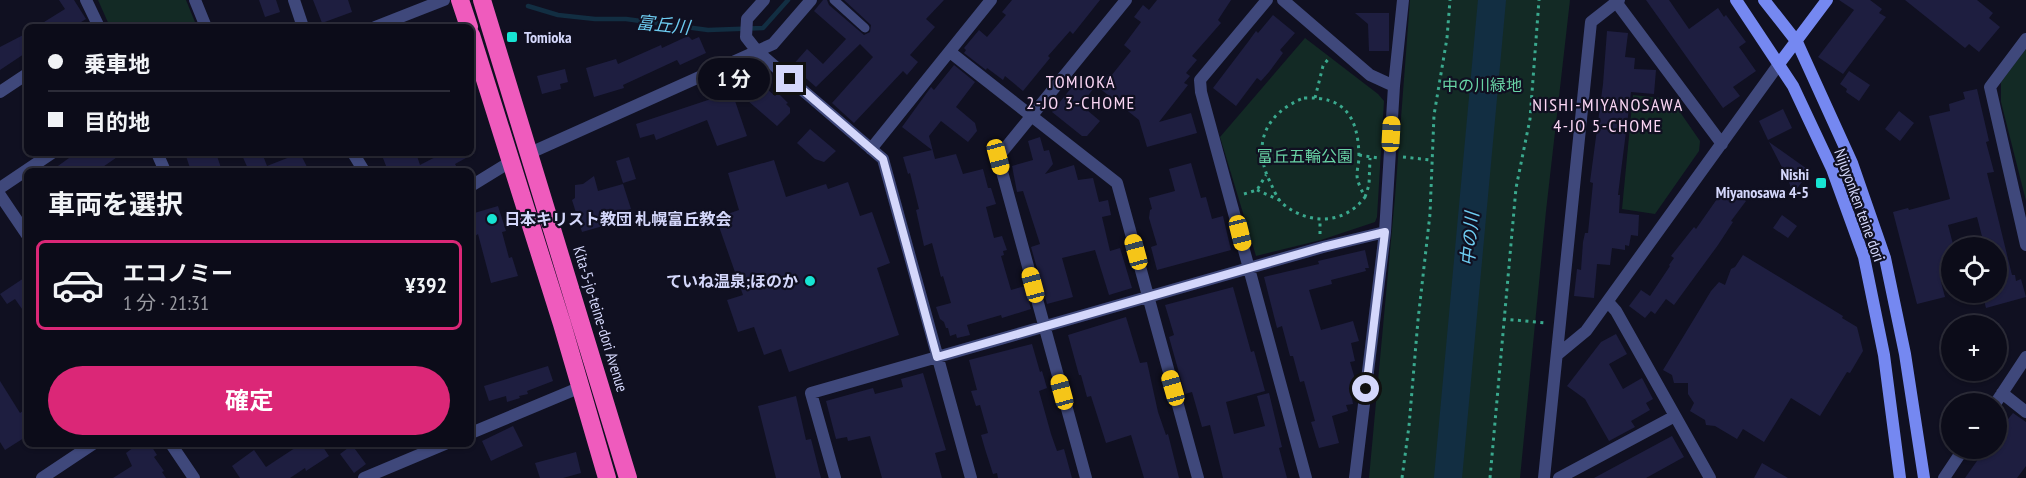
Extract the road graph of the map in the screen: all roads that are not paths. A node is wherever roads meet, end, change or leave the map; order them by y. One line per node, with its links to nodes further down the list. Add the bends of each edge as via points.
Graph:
1 (86, 0): 19 (street)
2 (195, 0): 20 (street)
3 (294, 0): 21 (street)
4 (444, 0): 22 (street)
5 (460, 0): 23 (highway)
6 (482, 0): 37 (highway, Kita-5-jo-teine-dori Avenue)
7 (764, 0): 28 (street, via 747,19 746,37)
8 (811, 0): 28 (street, via 773,44)
9 (834, 0): 24 (lane)
10 (992, 0): 29 (street)
11 (1126, 0): 34 (street)
12 (1267, 0): 48 (street, via 1200,80)
13 (1283, 0): 32 (street, via 1370,75)
14 (1403, 0): 32 (street)
15 (1736, 0): 30 (street, Nijuyonken teine dori)
16 (1764, 0): 26 (street, Nijuyonken teine dori)
17 (1827, 0): 26 (street)
18 (1617, 1): 35 (street); 52 (street, via 1591,22)
19 (98, 24)
20 (205, 24)
21 (302, 24)
22 (383, 24)
23 (468, 24)
24 (865, 28)
25 (2026, 39): 47 (street, via 1990,87)
26 (1797, 42): 30 (street); 80 (street, Nijuyonken teine dori, via 1852,164 1885,258)
27 (474, 44): 39 (highway)
28 (757, 51): 36 (street); 37 (street)
29 (950, 52): 34 (street); 36 (street)
30 (1779, 64): 35 (street); 79 (street, Nijuyonken teine dori, via 1832,169 1864,257 1884,355)
31 (24, 76): 33 (street)
32 (1394, 86): 46 (street)
33 (0, 92)
34 (1031, 116): 49 (street, via 1117,183); 51 (street, via 998,157)
35 (1722, 144): 50 (street)
36 (871, 149): 53 (street, via 883,159)
37 (530, 153): 69 (highway, Kita-5-jo-teine-dori Avenue)
38 (48, 156): 40 (street)
39 (510, 162): 42 (street); 55 (highway)
40 (30, 168)
41 (24, 172): 43 (street)
42 (474, 184)
43 (0, 188)
44 (0, 195): 45 (street)
45 (24, 230)
46 (1385, 232): 48 (street); 75 (street)
47 (2026, 245)
48 (1249, 269): 49 (street); 74 (street)
49 (1149, 297): 51 (street); 73 (street)
50 (1608, 302): 52 (street, via 1586,331); 59 (street)
51 (1045, 327): 53 (street); 72 (street)
52 (1557, 355): 76 (street)
53 (937, 357): 70 (street, via 811,393); 71 (street)
54 (2026, 357): 56 (street)
55 (581, 387): 60 (street); 68 (highway)
56 (2002, 393)
57 (2007, 397): 58 (street)
58 (2026, 412)
59 (1676, 416): 77 (street); 78 (street)
60 (474, 432)
61 (88, 447): 66 (street)
62 (173, 447): 67 (street)
63 (431, 447): 65 (street)
64 (1957, 459): 81 (street)
65 (369, 477)
66 (42, 478)
67 (194, 478)
68 (607, 478)
69 (628, 478)
70 (835, 478)
71 (971, 478)
72 (1086, 478)
73 (1198, 478)
74 (1306, 478)
75 (1354, 478)
76 (1544, 478)
77 (1559, 478)
78 (1710, 478)
79 (1900, 478)
80 (1924, 478)
81 (1944, 478)

